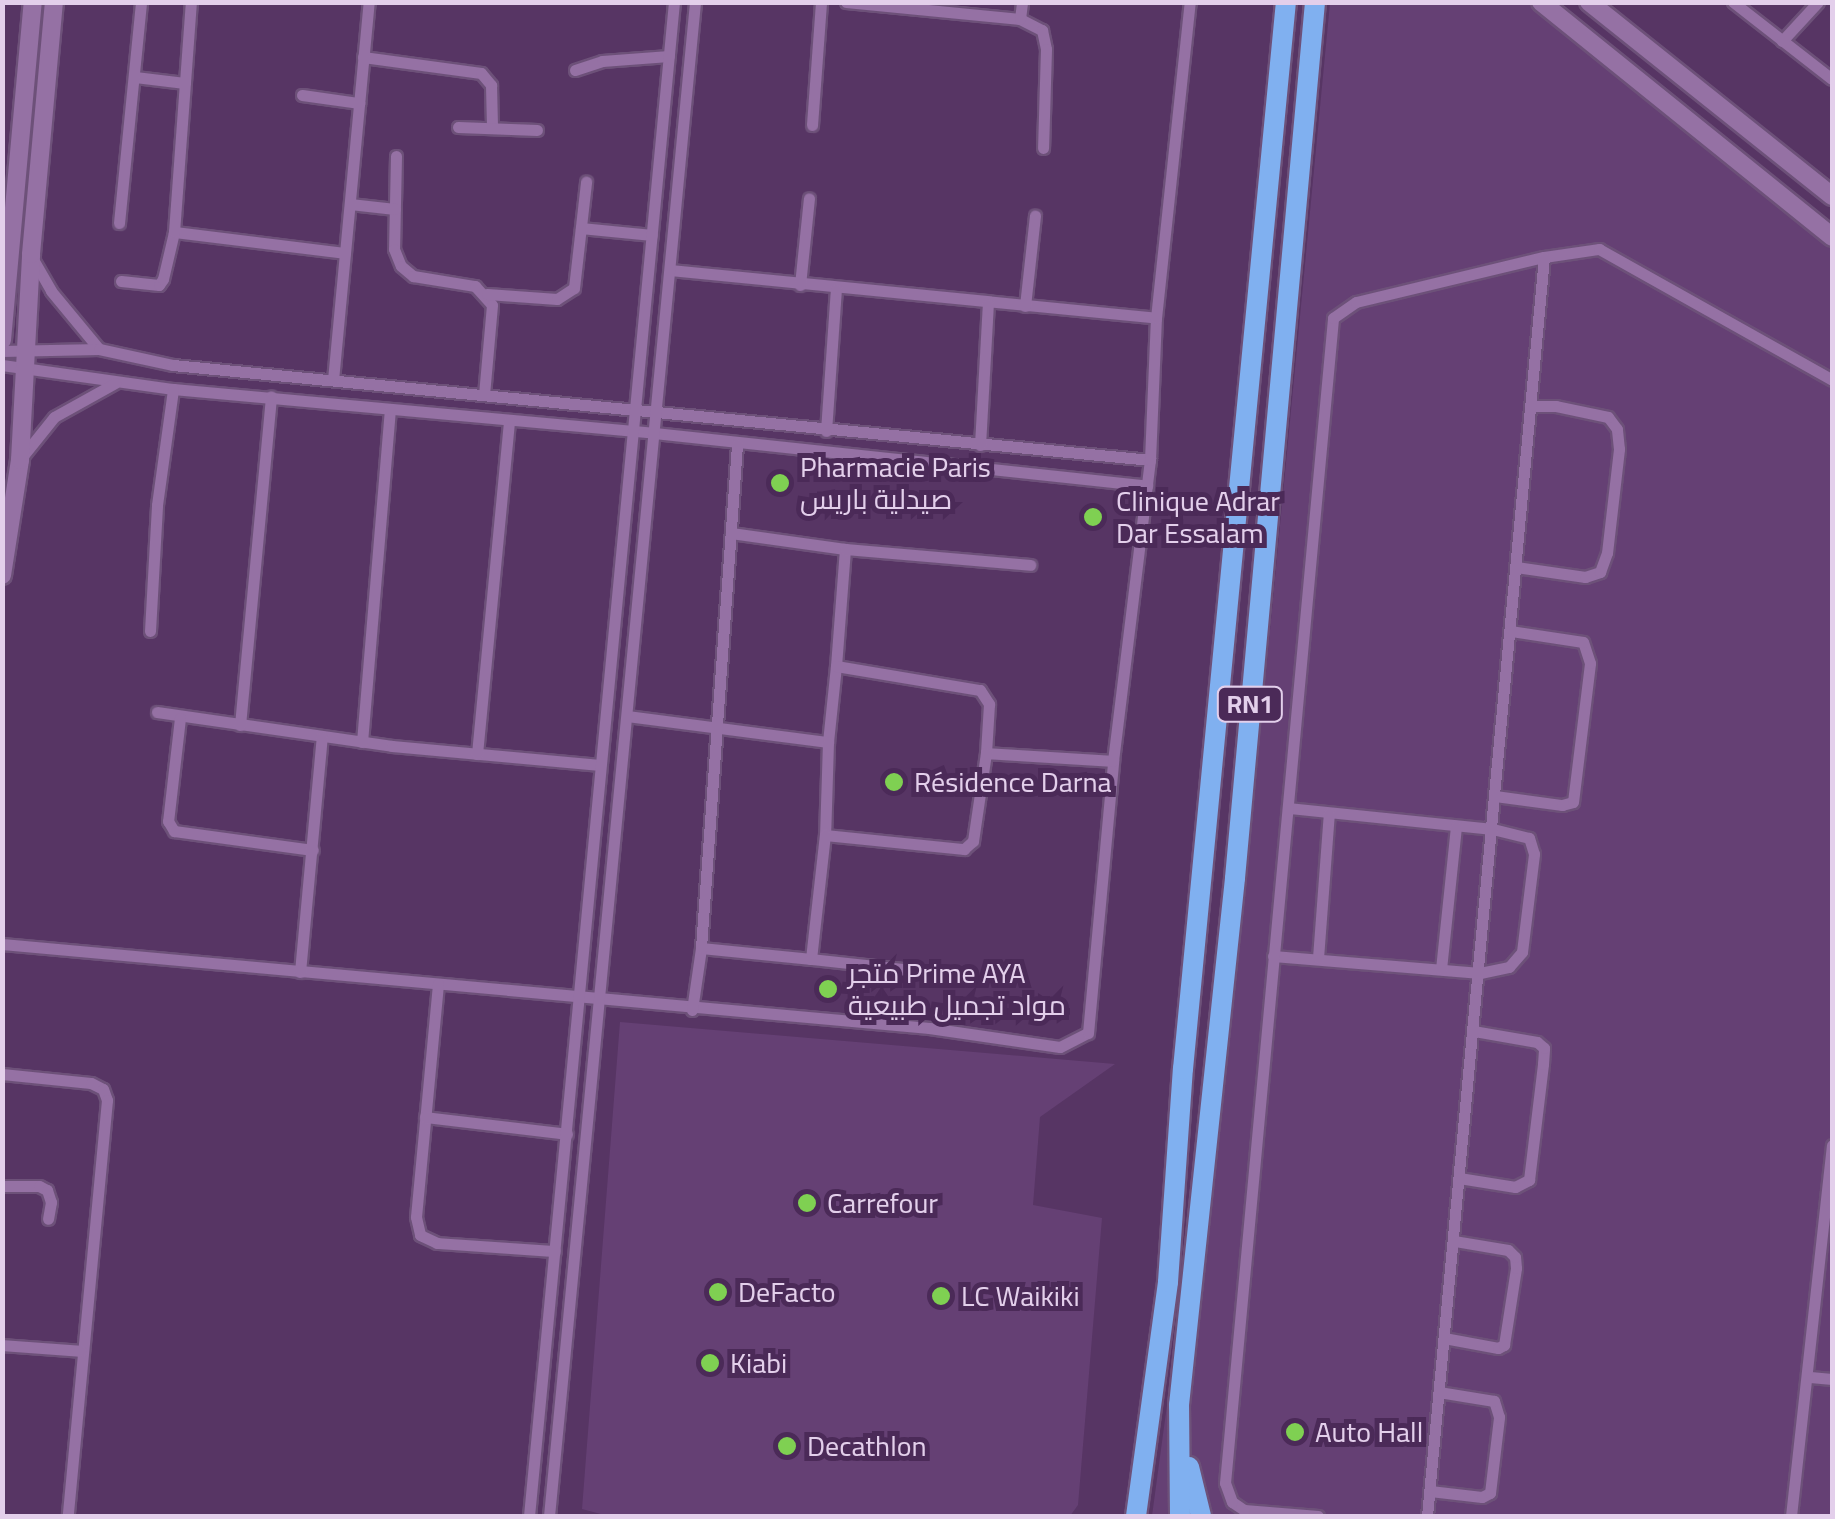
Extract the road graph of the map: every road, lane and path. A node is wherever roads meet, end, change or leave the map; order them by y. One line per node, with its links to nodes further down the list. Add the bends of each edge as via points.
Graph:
1 (34, 2): 57 (street)
2 (54, 2): 46 (street)
3 (141, 2): 24 (street)
4 (191, 2): 26 (street)
5 (368, 2): 22 (street)
6 (674, 2): 21 (street)
7 (695, 2): 49 (street)
8 (821, 2): 29 (street)
9 (846, 2): 18 (street)
10 (1022, 2): 19 (street)
11 (1190, 2): 56 (street)
12 (1286, 2): 142 (highway, RN1, via 1168,1282)
13 (1316, 2): 137 (highway, RN1)
14 (1541, 2): 45 (street)
15 (1590, 2): 36 (street)
16 (1733, 2): 20 (street)
17 (1818, 2): 20 (street)
18 (876, 4): 19 (street)
19 (1020, 19): 33 (street, via 1042,30 1046,49)
20 (1782, 41): 25 (street)
21 (669, 56): 23 (street, via 602,61); 44 (street)
22 (364, 57): 28 (street); 31 (street, via 481,73 492,85)
23 (576, 70)
24 (135, 78): 26 (street); 41 (street)
25 (1832, 79)
26 (185, 83): 43 (street)
27 (302, 95): 28 (street)
28 (359, 104): 38 (street)
29 (812, 125)
30 (458, 127): 31 (street)
31 (492, 127): 32 (street)
32 (537, 130)
33 (1042, 148)
34 (396, 156): 39 (street)
35 (586, 182): 42 (street)
36 (1832, 196)
37 (809, 198): 51 (street)
38 (350, 204): 39 (street); 47 (street)
39 (395, 210): 53 (street, via 394,249 402,266 413,276 475,286)
40 (1035, 216): 55 (street)
41 (119, 224)
42 (581, 228): 44 (street); 53 (street, via 574,288 567,295)
43 (174, 232): 47 (street); 50 (street, via 159,285)
44 (652, 234): 70 (street)
45 (1832, 237)
46 (31, 254): 58 (street, via 51,291); 60 (street)
47 (345, 254): 62 (street)
48 (1544, 256): 63 (street, via 1591,248 1609,253); 68 (street); 102 (street, via 1356,302 1333,318)
49 (670, 270): 51 (street); 71 (street)
50 (121, 282)
51 (800, 286): 52 (street)
52 (836, 290): 54 (street); 74 (street)
53 (486, 294): 66 (street, via 492,305)
54 (988, 304): 55 (street); 77 (street)
55 (1024, 306): 56 (street)
56 (1156, 318): 79 (street)
57 (2, 340)
58 (99, 350): 60 (street); 62 (street, via 173,365)
59 (2, 351): 60 (street)
60 (24, 360): 61 (street); 64 (street); 78 (street)
61 (2, 366)
62 (333, 380): 66 (street)
63 (1832, 380)
64 (114, 383): 65 (street); 78 (street, via 54,417)
65 (173, 390): 67 (street); 87 (street, via 157,504)
66 (484, 395): 70 (street)
67 (271, 396): 69 (street); 92 (street)
68 (1530, 406): 84 (street); 84 (street, via 1608,417 1619,448 1600,572 1585,577)
69 (390, 408): 72 (street); 95 (street)
70 (638, 411): 71 (street); 73 (street)
71 (657, 412): 74 (street); 75 (street)
72 (510, 421): 73 (street); 98 (street)
73 (636, 431): 75 (street); 100 (street)
74 (826, 431): 77 (street)
75 (655, 433): 76 (street); 90 (street)
76 (737, 444): 80 (street); 81 (street)
77 (980, 445): 79 (street)
78 (20, 460): 85 (street)
79 (1150, 460): 80 (street)
80 (1147, 486): 99 (street)
81 (731, 533): 82 (street); 93 (street)
82 (845, 548): 83 (street); 88 (street)
83 (1030, 565)
84 (1516, 567): 86 (street)
85 (2, 575)
86 (1510, 630): 101 (street); 101 (street, via 1583,642 1590,663 1573,802)
87 (150, 631)
88 (836, 666): 96 (street); 97 (street, via 980,690 988,704)
89 (157, 712): 91 (street)
90 (627, 716): 93 (street); 119 (street)
91 (180, 718): 92 (street); 107 (street, via 168,821 174,831)
92 (240, 725): 94 (street)
93 (713, 729): 96 (street); 109 (street)
94 (322, 737): 95 (street); 107 (street)
95 (362, 742): 98 (street)
96 (828, 742): 106 (street)
97 (986, 752): 99 (street); 106 (street, via 968,847)
98 (477, 754): 100 (street)
99 (1113, 761): 120 (street, via 1088,1034 1077,1041 1060,1048 930,1028)
100 (600, 765): 118 (street)
101 (1495, 796): 105 (street)
102 (1288, 808): 103 (street); 110 (street)
103 (1329, 813): 104 (street); 111 (street)
104 (1456, 826): 105 (street); 113 (street)
105 (1492, 830): 115 (street); 115 (street, via 1529,838 1534,854 1522,952 1508,967)
106 (825, 834): 112 (street)
107 (314, 850): 114 (street)
108 (2, 944): 114 (street)
109 (701, 948): 112 (street); 120 (street)
110 (1273, 956): 111 (street); 145 (street, via 1225,1490 1244,1510)
111 (1318, 958): 113 (street)
112 (811, 959): 116 (street)
113 (1441, 969): 115 (street)
114 (300, 972): 117 (street)
115 (1480, 973): 121 (street)
116 (958, 975)
117 (438, 984): 118 (street); 123 (street)
118 (577, 999): 119 (street); 124 (street)
119 (600, 1002): 120 (street); 141 (street)
120 (692, 1010)
121 (1473, 1031): 126 (street); 126 (street, via 1538,1042 1544,1064 1528,1180 1515,1187)
122 (2, 1074): 133 (street, via 91,1083 106,1094)
123 (425, 1116): 124 (street); 130 (street, via 420,1236 437,1243)
124 (567, 1134): 130 (street)
125 (1832, 1145): 134 (street)
126 (1459, 1178): 129 (street)
127 (2, 1186): 128 (street, via 46,1190 52,1202)
128 (48, 1219)
129 (1454, 1240): 131 (street); 131 (street, via 1508,1250 1516,1268 1504,1345)
130 (555, 1251): 140 (street)
131 (1444, 1338): 136 (street)
132 (2, 1345): 133 (street)
133 (82, 1351): 139 (street)
134 (1810, 1378): 135 (street); 147 (street)
135 (1832, 1378)
136 (1439, 1392): 138 (street); 138 (street, via 1494,1401 1499,1418 1490,1493)
137 (1180, 1406): 143 (highway, RN1); 144 (highway)
138 (1430, 1491): 146 (street)
139 (68, 1516)
140 (529, 1516)
141 (549, 1516)
142 (1136, 1516)
143 (1180, 1516)
144 (1201, 1516)
145 (1318, 1516)
146 (1427, 1516)
147 (1791, 1516)

